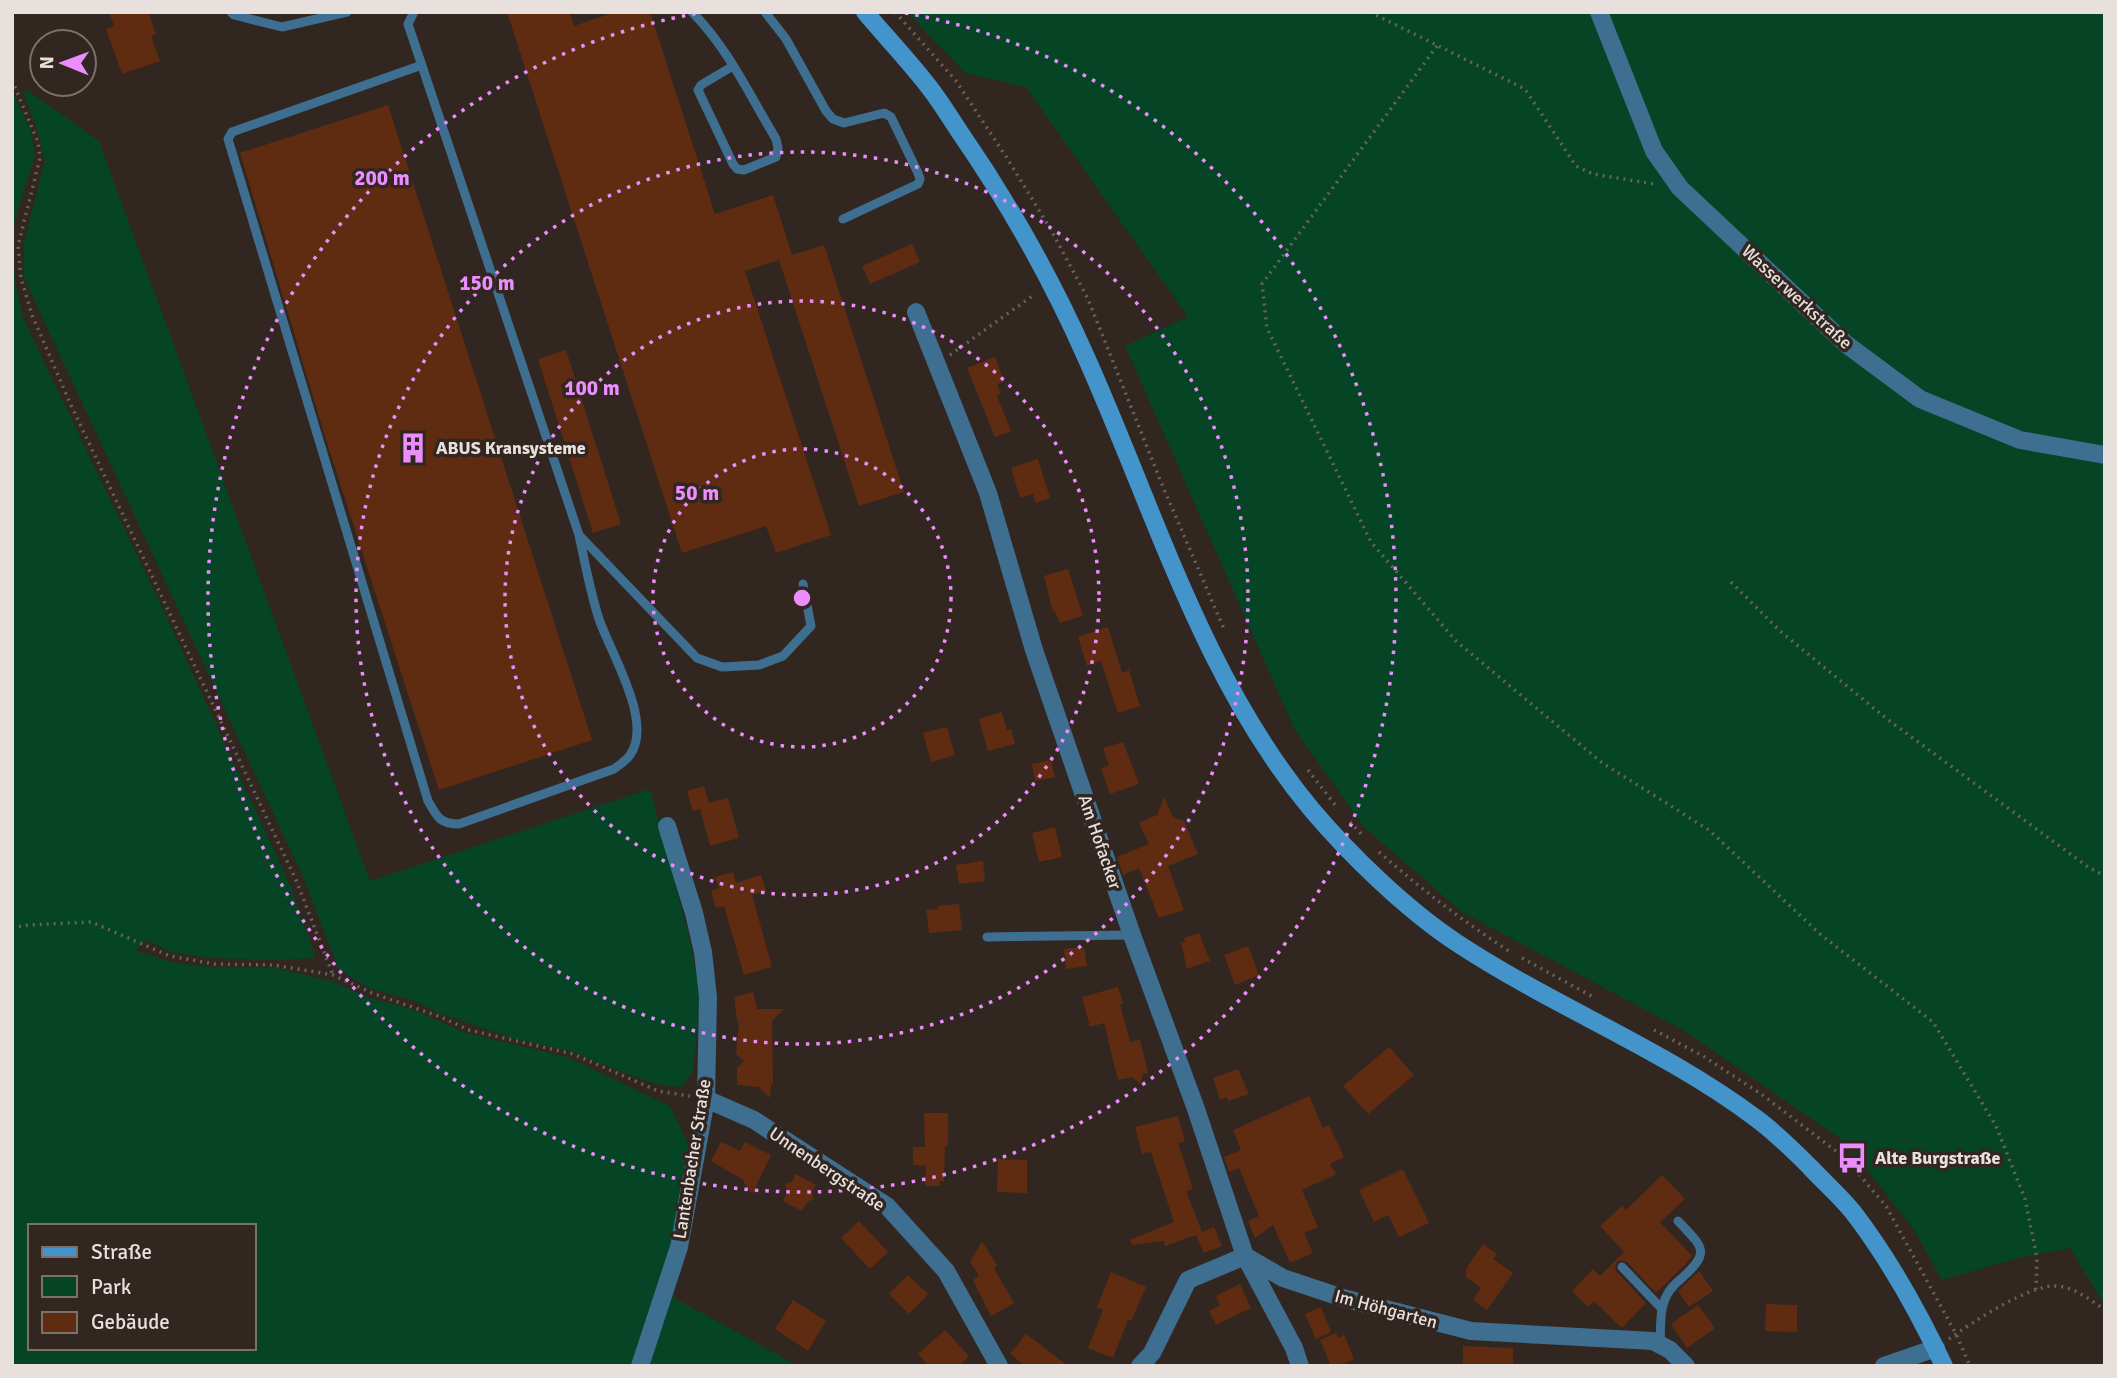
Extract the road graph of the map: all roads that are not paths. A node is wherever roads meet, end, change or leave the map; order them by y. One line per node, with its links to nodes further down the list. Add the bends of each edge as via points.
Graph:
1 (231, 12): 8 (lane)
2 (347, 12): 8 (lane, via 282,27)
3 (414, 12): 9 (lane, via 408,24)
4 (692, 12): 10 (lane)
5 (765, 12): 11 (lane, via 833,119 844,122 884,113 891,117 918,173 918,184)
6 (865, 12): 25 (main road, via 931,89 990,176 1050,283 1204,637 1261,738 1313,812 1402,900 1456,942 1679,1066 1761,1121 1852,1210)
7 (1599, 12): 13 (street, Wasserwerkstraße, via 1654,151 1680,188 1846,344 1920,400 2020,440)
8 (255, 16)
9 (422, 65): 14 (lane); 14 (lane, via 232,132 228,139 428,801 447,824 614,769 630,755 636,720 632,697 599,620)
10 (733, 66): 10 (lane, via 778,148 776,157 744,170 733,163 698,90)
11 (843, 219)
12 (916, 312): 17 (street, Am Hofacker, via 988,493 1034,650)
13 (2105, 455)
14 (579, 535): 15 (lane, via 697,658 722,667 759,665 783,656 811,626)
15 (803, 584)
16 (667, 826): 19 (street, Lantenbacher Straße, via 703,952 708,997)
17 (1132, 934): 18 (lane); 21 (street, Am Hofacker)
18 (987, 937)
19 (706, 1099): 26 (street, Lantenbacher Straße, via 678,1247); 27 (street, Unnenbergstraße, via 754,1120 887,1206 946,1271)
20 (1678, 1221): 23 (lane, via 1697,1242 1701,1258 1673,1285)
21 (1245, 1256): 24 (street, Im Höhgarten, via 1283,1278 1471,1332 1653,1341); 28 (street, via 1188,1280 1152,1353); 29 (street, Am Hofacker)
22 (1622, 1267): 23 (lane)
23 (1662, 1309): 24 (lane)
24 (1660, 1345): 30 (street, Im Höhgarten)
25 (1936, 1348): 31 (street); 32 (main road)
26 (640, 1366)
27 (999, 1366)
28 (1140, 1366)
29 (1300, 1366)
30 (1686, 1366)
31 (1884, 1366)
32 (1944, 1366)

